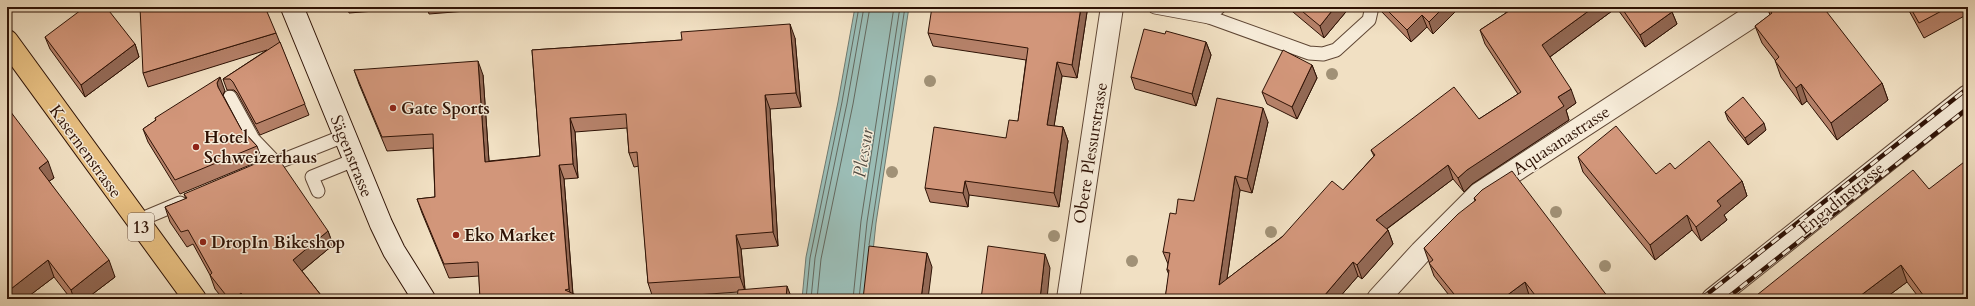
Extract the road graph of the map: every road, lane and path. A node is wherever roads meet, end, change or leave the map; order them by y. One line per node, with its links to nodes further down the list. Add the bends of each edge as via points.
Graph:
1 (292, 7): 11 (street, Sägenstrasse)
2 (1112, 7): 20 (street, Obere Plessurstrasse)
3 (1155, 7): 7 (lane)
4 (1219, 7): 7 (lane)
5 (1372, 7): 7 (lane, via 1369,20 1352,37 1336,50 1323,54 1309,53)
6 (1766, 7): 21 (street, Aquasanastrasse, via 1479,194)
7 (1209, 17)
8 (7, 41): 17 (main road, Kasernenstrasse / 13)
9 (1968, 96): 22 (street, Engadinstrasse)
10 (230, 97): 13 (lane, via 253,139)
11 (344, 136): 12 (street, Sägenstrasse); 13 (lane)
12 (354, 160): 15 (lane, via 312,177); 19 (street, Sägenstrasse, via 394,251)
13 (276, 163): 14 (lane)
14 (262, 169)
15 (318, 191)
16 (189, 199): 17 (lane)
17 (137, 221): 18 (main road, Kasernenstrasse / 13)
18 (195, 299)
19 (424, 299)
20 (1068, 299)
21 (1378, 299)
22 (1713, 299)

